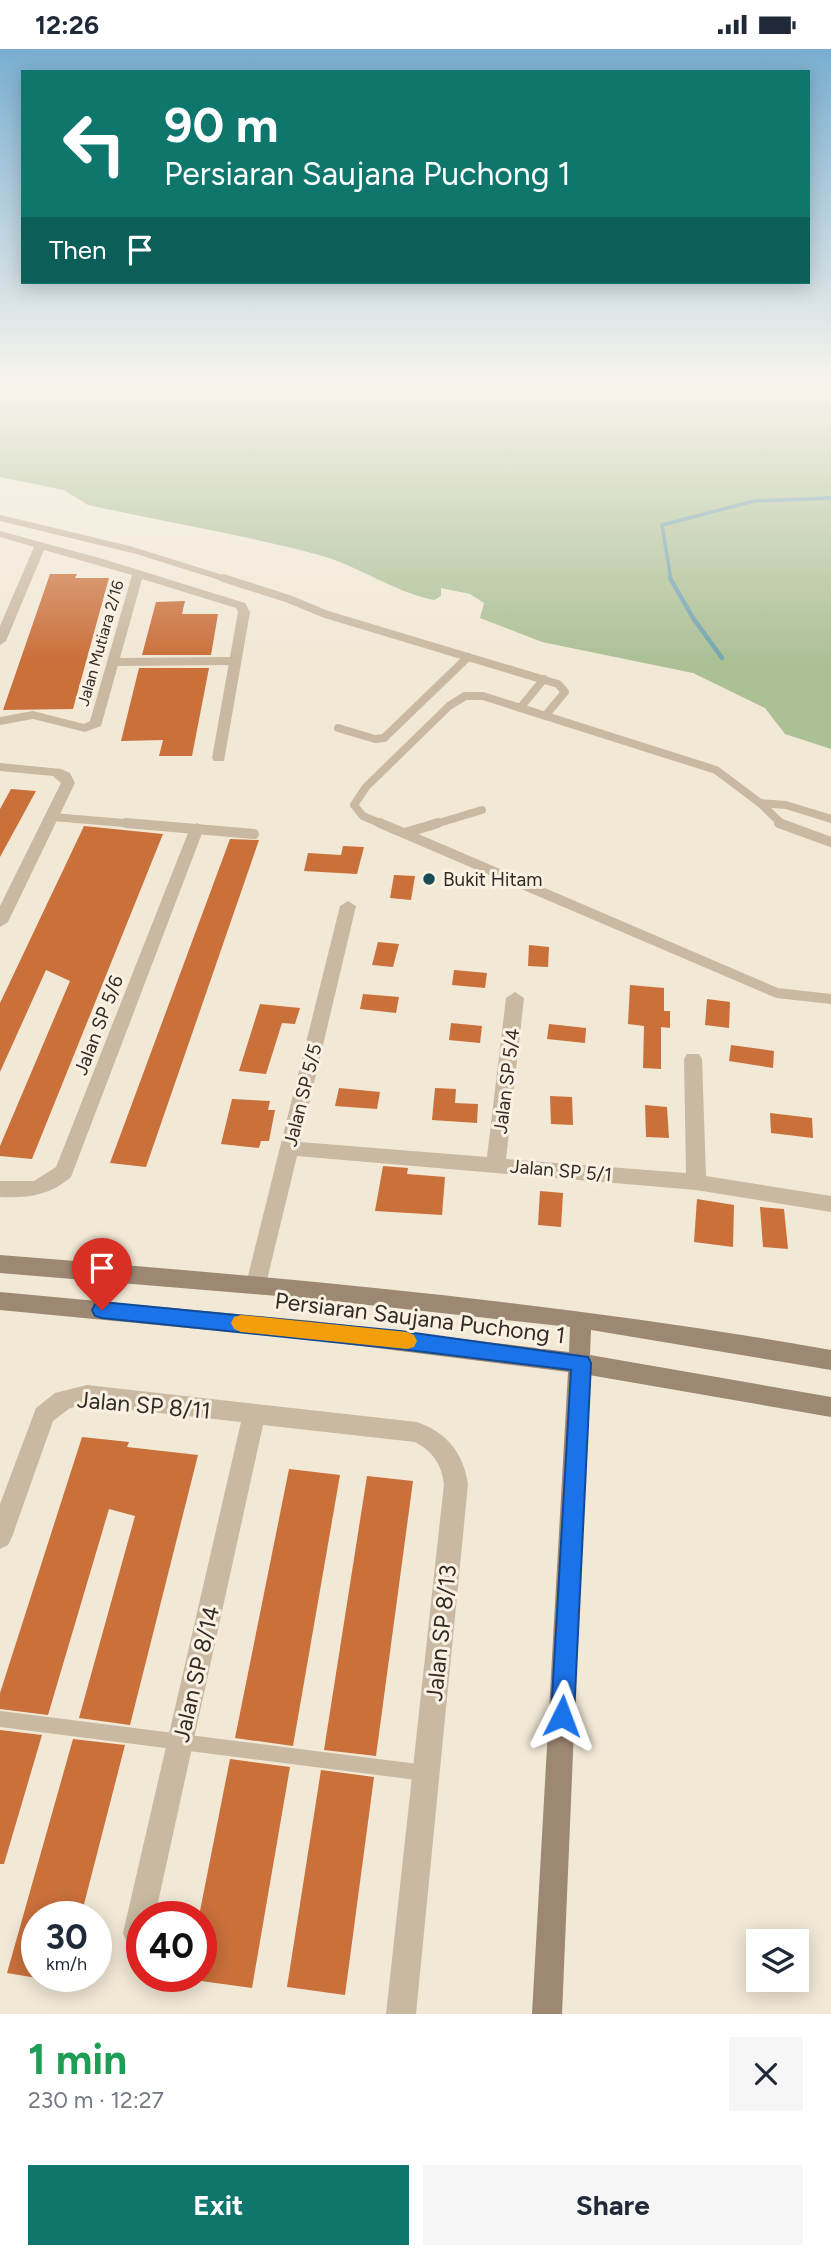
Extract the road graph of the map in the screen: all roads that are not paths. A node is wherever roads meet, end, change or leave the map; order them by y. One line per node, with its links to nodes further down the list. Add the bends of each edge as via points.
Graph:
1 (0, 518): 6 (lane, via 133,549)
2 (0, 534): 3 (street)
3 (41, 544): 4 (street); 5 (street)
4 (138, 573): 7 (street, via 241,606 244,612); 8 (street, Jalan Mutiara 2/16)
5 (0, 641)
6 (468, 657): 9 (lane); 13 (lane, via 384,739)
7 (236, 661): 8 (lane); 14 (street)
8 (115, 662): 12 (street, Jalan Mutiara 2/16, via 96,723 85,728 33,715)
9 (544, 679): 10 (lane); 11 (lane, via 565,692)
10 (520, 708): 11 (lane); 21 (lane, via 483,696 465,696 366,787 354,805 363,816)
11 (545, 716): 16 (lane, via 716,770)
12 (0, 721)
13 (338, 728)
14 (219, 758)
15 (7, 768): 18 (street, via 65,776 68,783)
16 (760, 803): 19 (lane, via 786,805); 23 (lane, via 780,824)
17 (482, 810): 21 (lane)
18 (54, 817): 20 (lane); 25 (street)
19 (831, 819)
20 (197, 828): 22 (lane); 32 (street, Jalan SP 5/6, via 64,1172 38,1190)
21 (405, 833): 27 (lane, via 777,992)
22 (254, 834)
23 (831, 842)
24 (348, 906): 29 (street, Jalan SP 5/5)
25 (0, 922)
26 (516, 997): 30 (street, Jalan SP 5/4)
27 (831, 999)
28 (693, 1059): 31 (street)
29 (289, 1148): 30 (street, Jalan SP 5/1); 35 (street, Jalan SP 5/5)
30 (496, 1164): 31 (street, Jalan SP 5/1)
31 (696, 1182): 33 (street, Jalan SP 5/1)
32 (0, 1189)
33 (831, 1204)
34 (0, 1264): 35 (street, Persiaran Saujana Puchong 1)
35 (256, 1284): 37 (street, Persiaran Saujana Puchong 1)
36 (0, 1301): 39 (street, Persiaran Saujana Puchong 1, via 400,1340)
37 (581, 1320): 38 (street, Persiaran Saujana Puchong 1); 39 (street)
38 (831, 1360)
39 (581, 1363): 40 (street, Persiaran Saujana Puchong 1); 48 (street)
40 (831, 1407)
41 (254, 1415): 42 (street, Jalan SP 8/11, via 87,1395 56,1402 37,1430); 44 (street, Jalan SP 8/14); 45 (street, Jalan SP 8/13, via 416,1432 433,1440 454,1466 456,1484)
42 (0, 1537)
43 (0, 1719): 44 (lane)
44 (180, 1742): 45 (lane); 46 (street, Jalan SP 8/14)
45 (428, 1773): 47 (street, Jalan SP 8/13)
46 (144, 1901)
47 (401, 2014)
48 (547, 2014)

